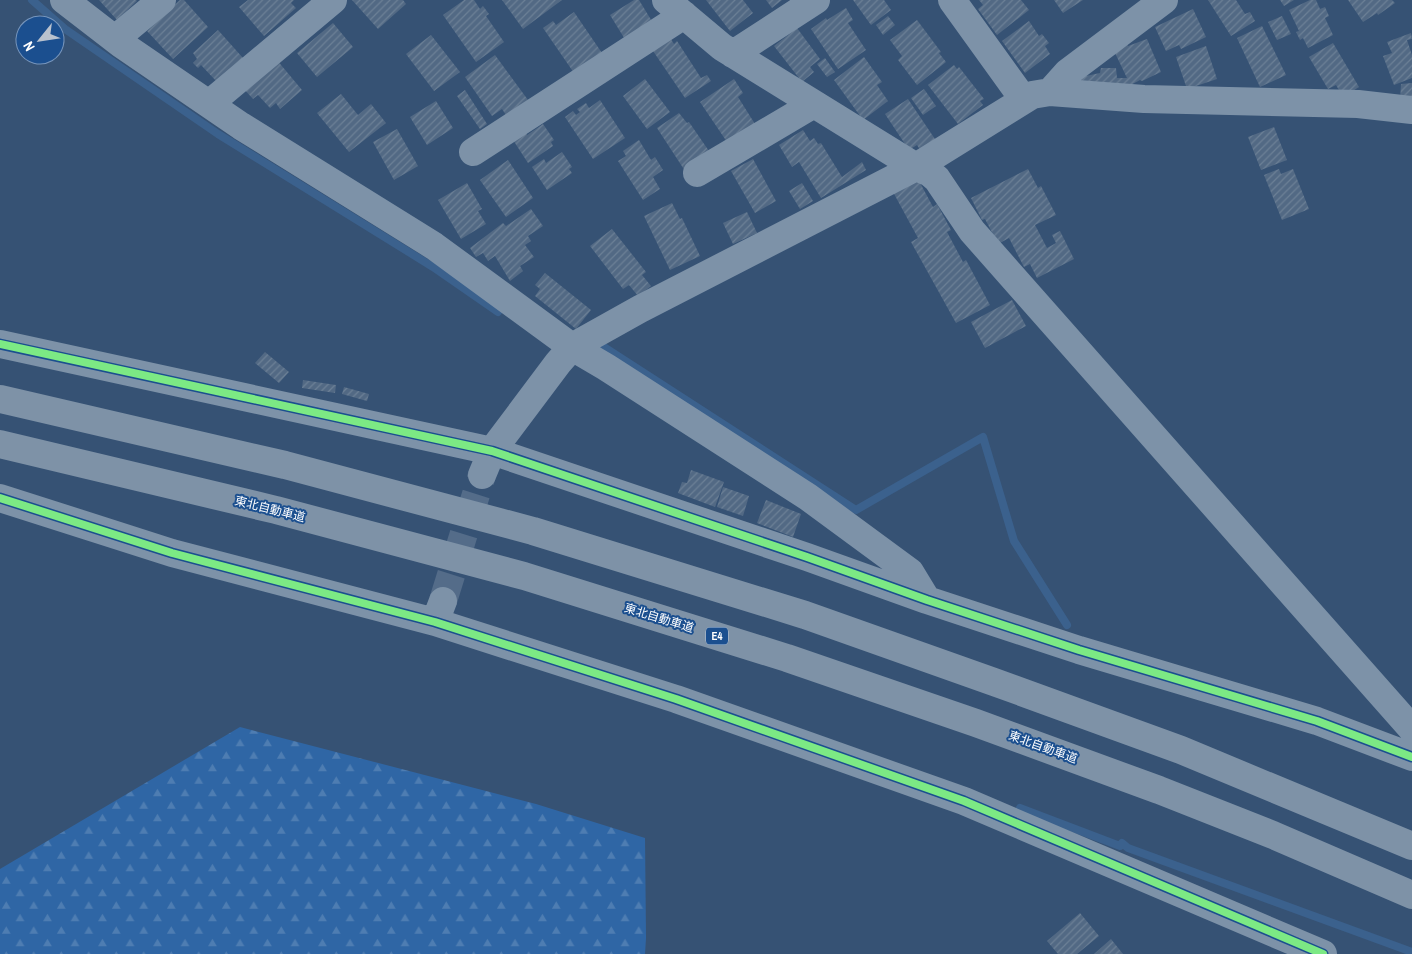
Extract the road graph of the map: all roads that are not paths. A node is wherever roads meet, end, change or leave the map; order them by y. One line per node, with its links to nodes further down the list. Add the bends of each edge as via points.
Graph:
1 (64, 0): 8 (street)
2 (162, 0): 8 (street)
3 (333, 0): 12 (street)
4 (816, 0): 9 (street)
5 (952, 0): 11 (street)
6 (1164, 0): 10 (street, via 1067,73)
7 (675, 8): 9 (street); 15 (street)
8 (115, 39): 12 (street)
9 (733, 54): 13 (street)
10 (1050, 92): 11 (street); 14 (street, via 1144,99 1358,104)
11 (1024, 100): 16 (street)
12 (209, 104): 19 (street, via 434,246)
13 (814, 104): 16 (street); 17 (street)
14 (1412, 110)
15 (473, 152)
16 (916, 168): 19 (street); 25 (street, via 937,178 978,238)
17 (697, 173)
18 (0, 344): 22 (street)
19 (572, 347): 22 (street); 24 (street, via 808,497 910,572)
20 (0, 398): 27 (highway, via 285,464 533,531 805,615 1181,750)
21 (0, 444): 28 (highway, 東北自動車道 / E4, via 276,510 524,576 787,658 1159,790)
22 (487, 463): 24 (street, via 680,514)
23 (0, 498): 29 (street, via 172,553 439,612 964,800)
24 (927, 600): 26 (street, via 1079,650 1317,721)
25 (1412, 729)
26 (1412, 757)
27 (1412, 846)
28 (1412, 895)
29 (1324, 954)

